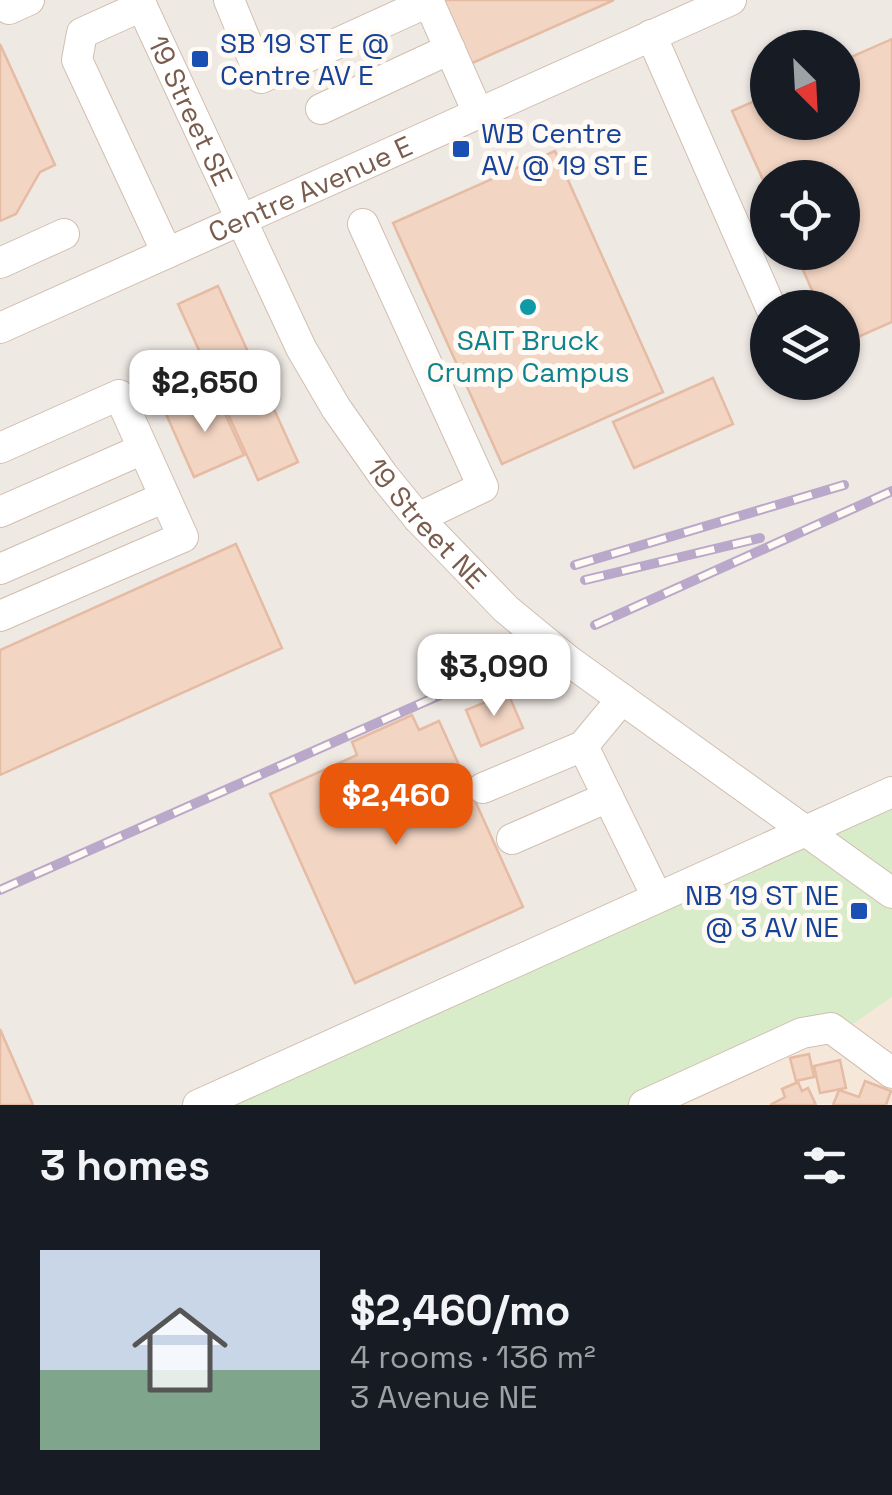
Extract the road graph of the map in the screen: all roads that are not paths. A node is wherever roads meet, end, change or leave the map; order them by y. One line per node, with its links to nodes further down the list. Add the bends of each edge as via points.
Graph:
1 (229, 0): 3 (street, via 261,78)
2 (731, 0): 5 (street, Centre Avenue E)
3 (428, 1): 6 (street)
4 (140, 3): 9 (street, 19 Street SE); 12 (street, via 82,33 78,60)
5 (666, 20): 8 (street, Centre Avenue E); 14 (street)
6 (450, 49): 7 (street); 8 (street)
7 (322, 108)
8 (478, 112): 9 (street, Centre Avenue E)
9 (240, 221): 12 (street, Centre Avenue E); 20 (street, 19 Street NE, via 336,408)
10 (363, 224): 20 (street, via 483,487)
11 (64, 234): 13 (street)
12 (167, 254): 15 (street, Centre Avenue E)
13 (0, 263)
14 (764, 290)
15 (0, 328)
16 (0, 448): 17 (street, via 118,395)
17 (143, 449): 18 (street); 19 (street)
18 (165, 497): 21 (street); 22 (street, via 183,537)
19 (0, 512)
20 (418, 518): 23 (street, 19 Street NE, via 506,609)
21 (0, 569)
22 (0, 616)
23 (622, 699): 24 (street); 28 (street, 19 Street NE)
24 (583, 746): 25 (street); 27 (street)
25 (483, 788)
26 (892, 792): 28 (street)
27 (608, 797): 29 (street); 31 (street)
28 (805, 830): 30 (street, 19 Street NE); 31 (street)
29 (512, 840)
30 (892, 893)
31 (658, 897): 33 (street)
32 (892, 1073): 34 (street, via 830,1028 802,1033)
33 (198, 1105)
34 (644, 1105)

